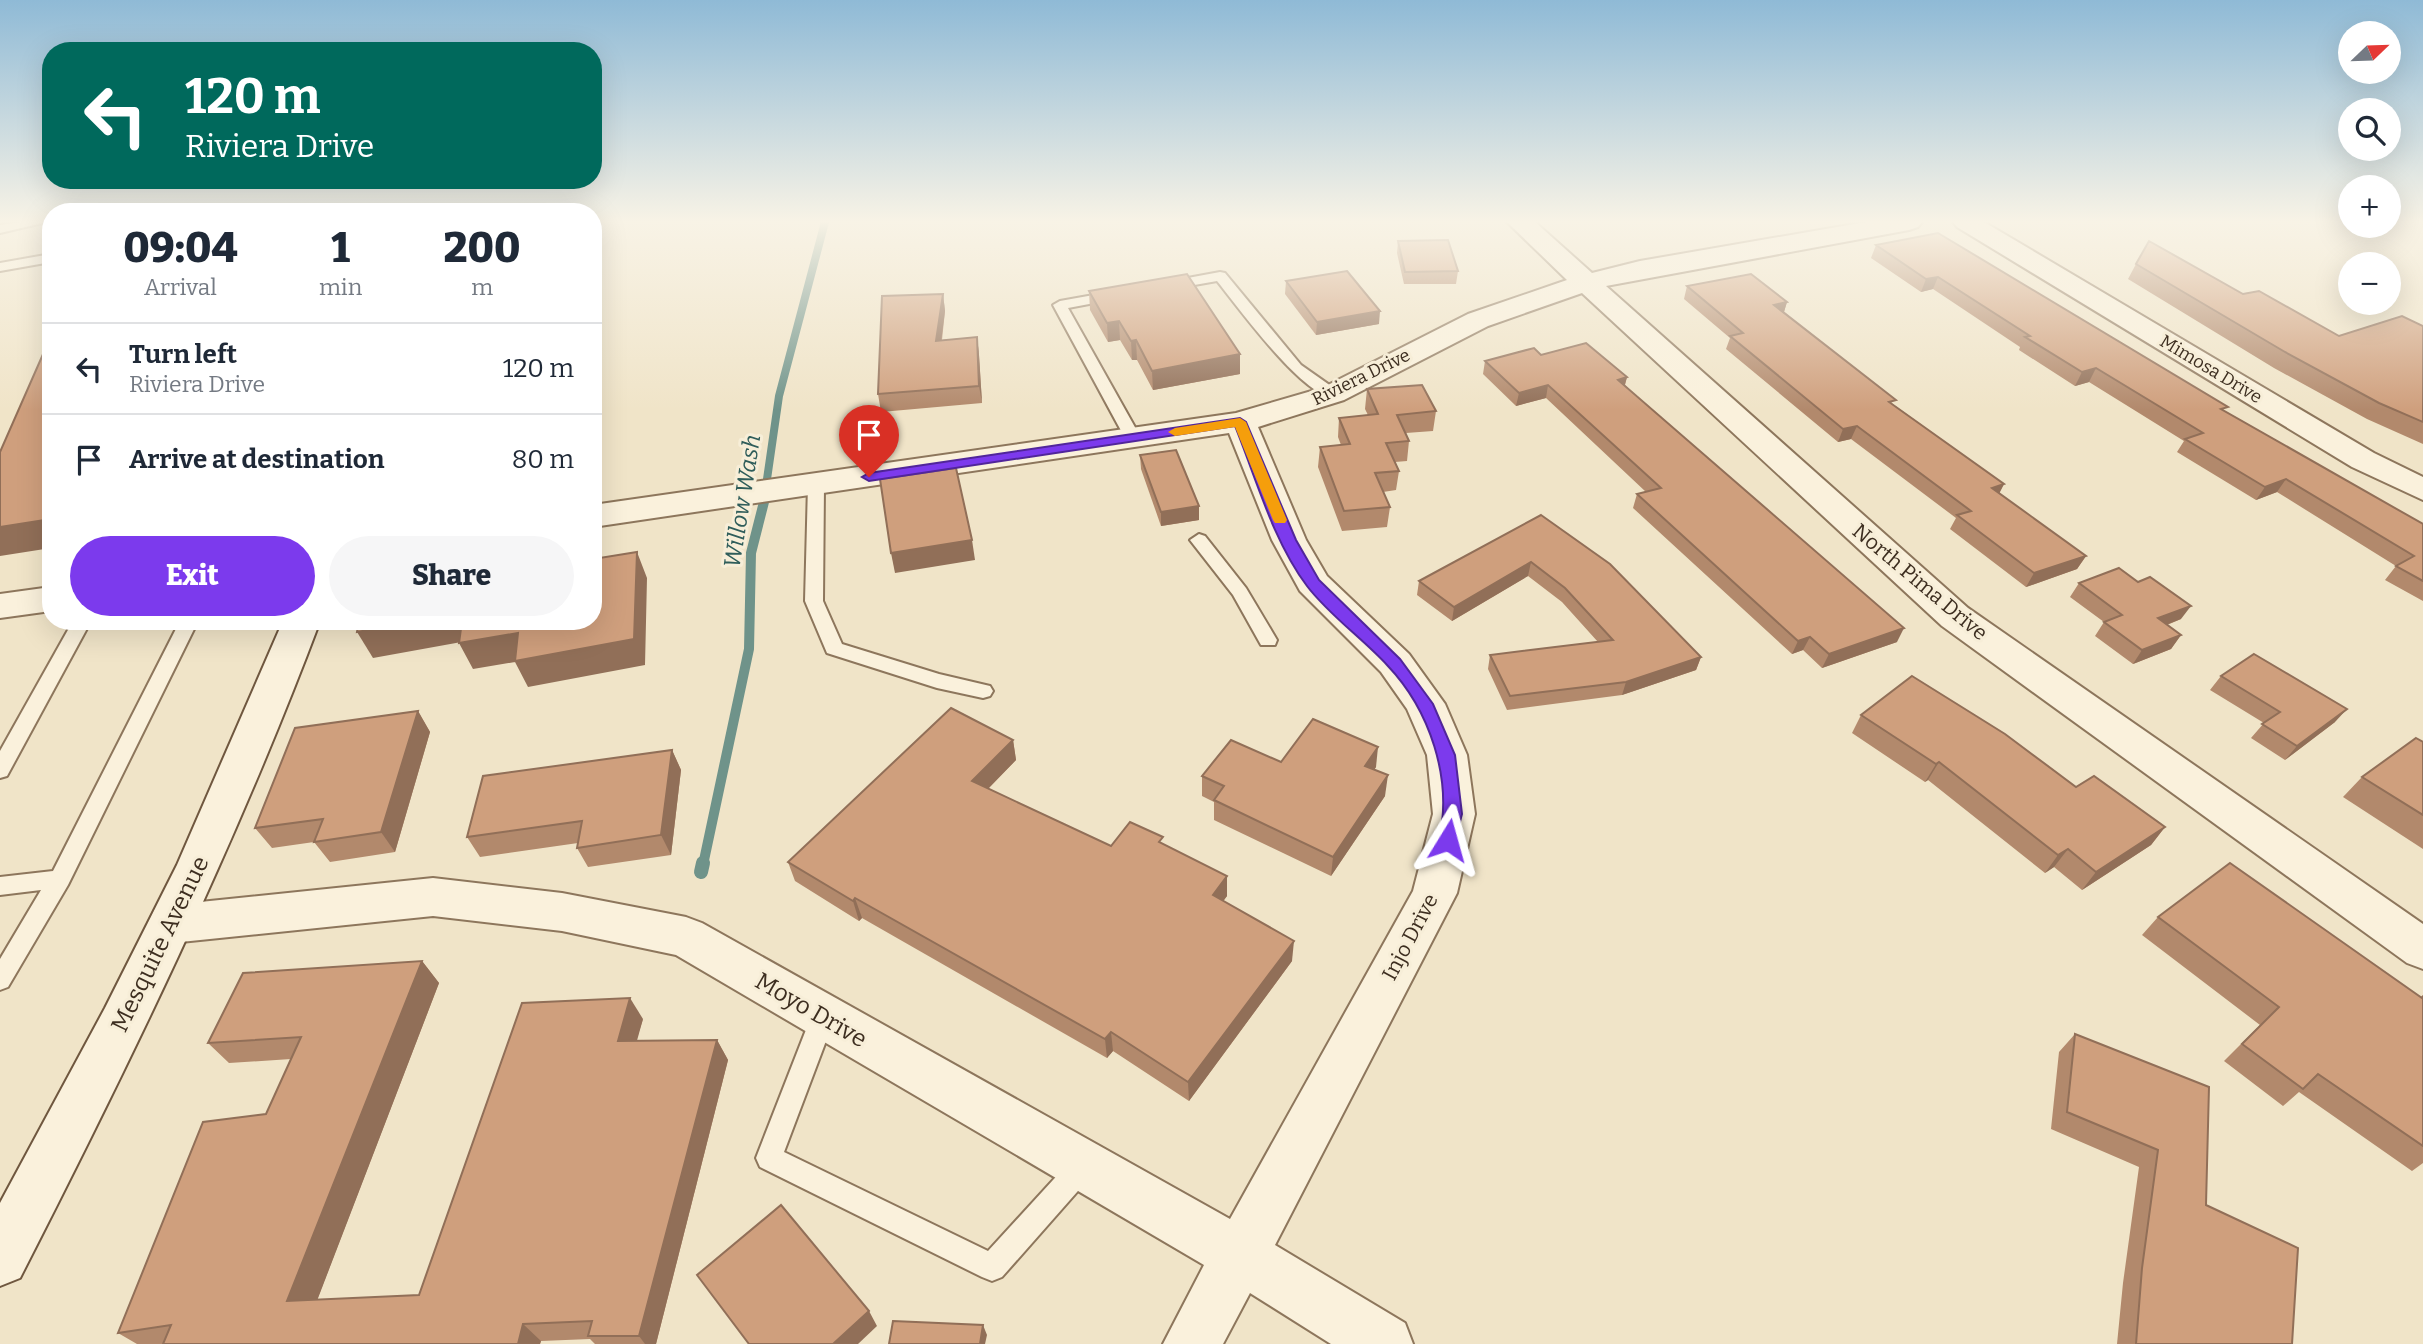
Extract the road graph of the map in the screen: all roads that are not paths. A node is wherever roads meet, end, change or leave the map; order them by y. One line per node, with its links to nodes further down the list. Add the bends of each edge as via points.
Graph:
1 (1172, 285): 6 (lane)
2 (1227, 285): 8 (lane, via 1296,368)
3 (1576, 285): 8 (street, Riviera Drive, via 1478,320)
4 (1588, 285): 26 (street, North Pima Drive, via 1955,617)
5 (2071, 285): 12 (street, Mimosa Drive, via 2363,460)
6 (1154, 288)
7 (1127, 293): 10 (lane, via 1060,305)
8 (1333, 394): 9 (street, Riviera Drive)
9 (1240, 422): 10 (street, Riviera Drive); 30 (street, Injo Drive, via 1289,540 1313,583 1395,663 1425,704 1447,755 1454,814 1435,893)
10 (1133, 438): 11 (street, Riviera Drive)
11 (816, 485): 13 (street, Riviera Drive); 21 (lane, via 814,601 834,648)
12 (2423, 490)
13 (602, 515)
14 (1199, 540): 20 (lane, via 1240,592)
15 (42, 599): 16 (street)
16 (0, 606)
17 (77, 630): 22 (lane)
18 (184, 630): 23 (lane)
19 (298, 630): 25 (street, Mesquite Avenue, via 229,800)
20 (1268, 640)
21 (983, 691)
22 (0, 770)
23 (60, 879): 24 (lane); 27 (lane)
24 (0, 886)
25 (171, 924): 28 (street, Moyo Drive, via 433,897 562,912 686,937); 31 (street, Mesquite Avenue)
26 (2423, 948)
27 (0, 980)
28 (823, 1017): 29 (street, Moyo Drive); 29 (lane, via 769,1158 992,1267)
29 (1084, 1166): 30 (street, Moyo Drive)
30 (1238, 1254): 32 (street, Injo Drive); 33 (street, Moyo Drive)
31 (0, 1258)
32 (1192, 1344)
33 (1384, 1344)

